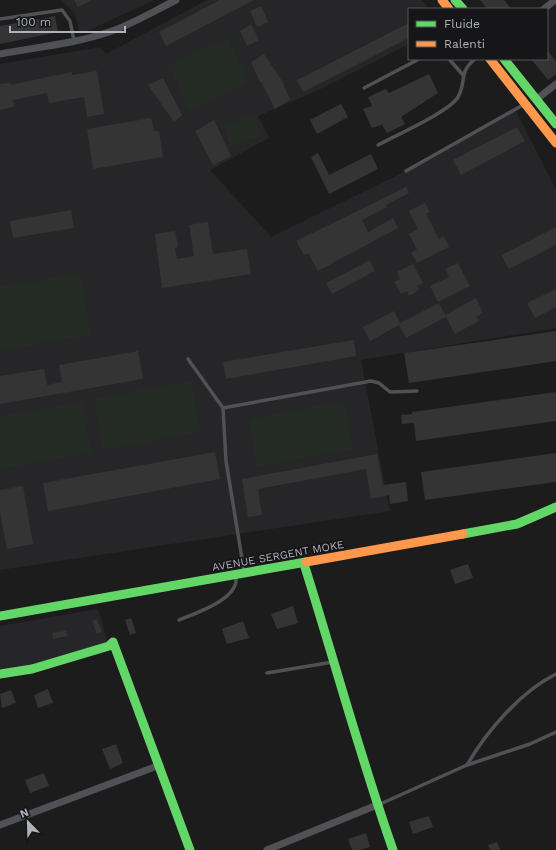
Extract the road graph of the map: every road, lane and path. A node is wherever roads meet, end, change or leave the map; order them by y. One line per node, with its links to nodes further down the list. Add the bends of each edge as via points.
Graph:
1 (176, 0): 9 (street, via 129,24)
2 (442, 0): 5 (main road)
3 (455, 0): 6 (main road)
4 (555, 0): 7 (street)
5 (448, 8)
6 (462, 8)
7 (545, 8)
8 (0, 19): 9 (lane, via 62,10 70,22)
9 (74, 40): 10 (street)
10 (0, 54)
11 (417, 60): 18 (lane)
12 (450, 60): 16 (lane)
13 (474, 60): 16 (lane, via 466,67)
14 (491, 60): 20 (main road)
15 (505, 60): 19 (main road)
16 (463, 75): 23 (lane, via 463,83 457,98 447,108)
17 (556, 84): 19 (street)
18 (364, 88)
19 (537, 99): 21 (main road)
20 (525, 103): 22 (main road); 24 (lane)
21 (556, 124)
22 (556, 143)
23 (378, 145)
24 (406, 171)
25 (188, 359): 27 (lane)
26 (416, 390): 27 (lane, via 390,392 379,383 371,381)
27 (223, 408): 30 (lane, via 226,462)
28 (556, 507): 29 (main road, AVENUE SERGENT MOKE, via 517,524)
29 (304, 564): 30 (main road, AVENUE SERGENT MOKE); 33 (main road)
30 (241, 575): 31 (main road, AVENUE SERGENT MOKE); 32 (lane, via 229,594 215,604)
31 (0, 616)
32 (179, 620)
33 (335, 661): 34 (lane); 40 (main road)
34 (267, 673)
35 (0, 674): 38 (main road, via 32,670 109,646 113,642)
36 (556, 674): 39 (lane, via 516,702 480,744)
37 (556, 732): 39 (lane, via 530,744)
38 (160, 765): 41 (street); 42 (main road)
39 (466, 765): 40 (lane)
40 (377, 805): 43 (street); 44 (main road)
41 (0, 825)
42 (190, 850)
43 (267, 850)
44 (393, 850)

